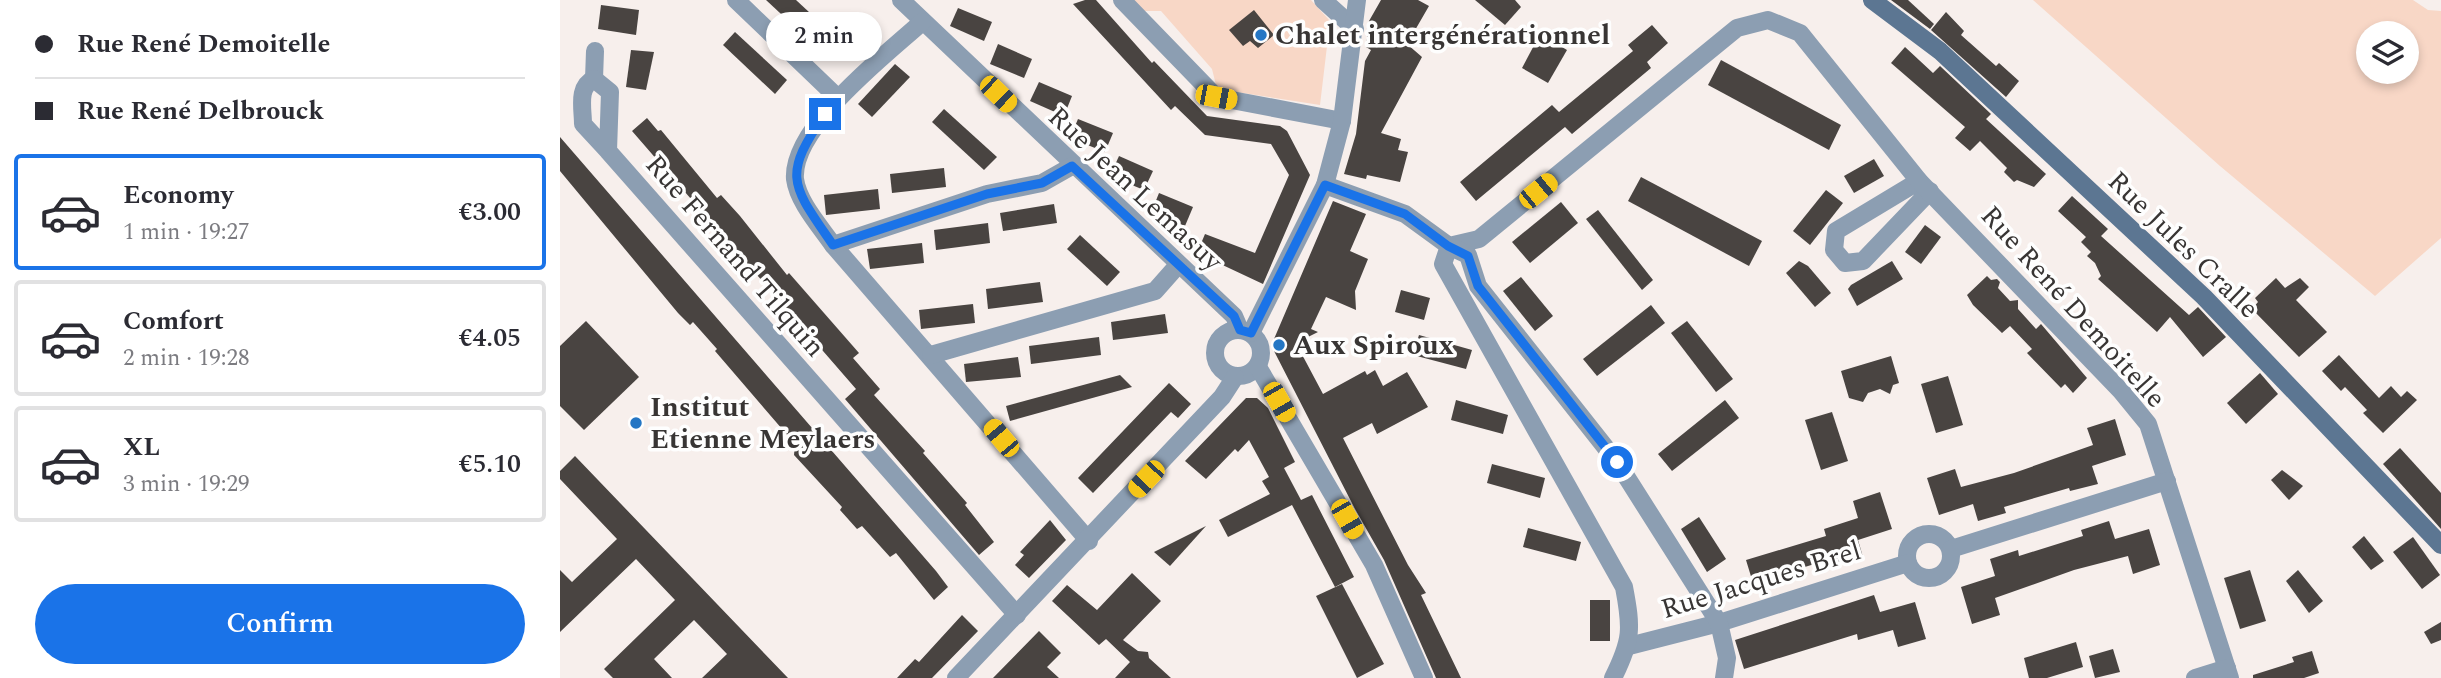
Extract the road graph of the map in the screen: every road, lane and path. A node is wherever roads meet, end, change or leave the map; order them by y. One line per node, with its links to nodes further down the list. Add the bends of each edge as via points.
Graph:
1 (736, 0): 11 (street)
2 (901, 0): 7 (street, Rue Jean Lemasuy)
3 (1122, 0): 12 (street, via 1216,97)
4 (1323, 0): 8 (street)
5 (1357, 0): 8 (street)
6 (1872, 0): 26 (street, Rue Jules Cralle, via 1940,51 2194,288)
7 (922, 22): 11 (street); 14 (street, Rue Jean Lemasuy)
8 (1355, 29): 12 (street)
9 (595, 51): 10 (street)
10 (594, 79): 13 (street, Rue Fernand Tilquin, via 610,92); 13 (street, Rue Fernand Tilquin, via 582,91 583,124)
11 (837, 97): 17 (street, via 802,148 795,179)
12 (1342, 121): 15 (street)
13 (608, 151): 29 (street, Rue Fernand Tilquin)
14 (1072, 166): 17 (street, via 1042,183 987,194); 19 (street, Rue Jean Lemasuy)
15 (1325, 185): 18 (street, via 1405,214); 20 (street)
16 (1924, 186): 16 (street, via 1836,232 1833,250 1845,263 1863,261); 18 (street, Rue René Demoitelle, via 1800,33 1768,20 1737,28 1479,239); 24 (street, Rue René Demoitelle, via 2121,391 2148,424)
17 (833, 245): 21 (street)
18 (1448, 246): 30 (street, via 1468,256 1478,286 1617,462); 31 (street, via 1443,264 1624,587)
19 (1178, 265): 20 (street, Rue Jean Lemasuy); 21 (street, via 1155,291)
20 (1245, 331): 22 (street, via 1259,342 1262,355); 23 (street, via 1223,335 1214,351 1220,368)
21 (931, 355): 25 (street)
22 (1258, 367): 23 (street); 33 (street, via 1374,565)
23 (1236, 377): 25 (street)
24 (2167, 481): 27 (street); 32 (street, Rue René Demoitelle)
25 (1089, 541): 29 (street)
26 (2441, 545)
27 (1951, 549): 28 (street, via 1950,567 1934,578 1919,576); 28 (street, via 1940,535 1923,534 1909,546)
28 (1908, 564): 30 (street, Rue Jacques Brel)
29 (1017, 615): 34 (street)
30 (1719, 623): 31 (street, Rue Jacques Brel); 36 (street, via 1727,658)
31 (1629, 646): 35 (street)
32 (2228, 673): 37 (street, Rue René Demoitelle)
33 (1418, 676)
34 (956, 678)
35 (1613, 678)
36 (1724, 678)
37 (2195, 678)

